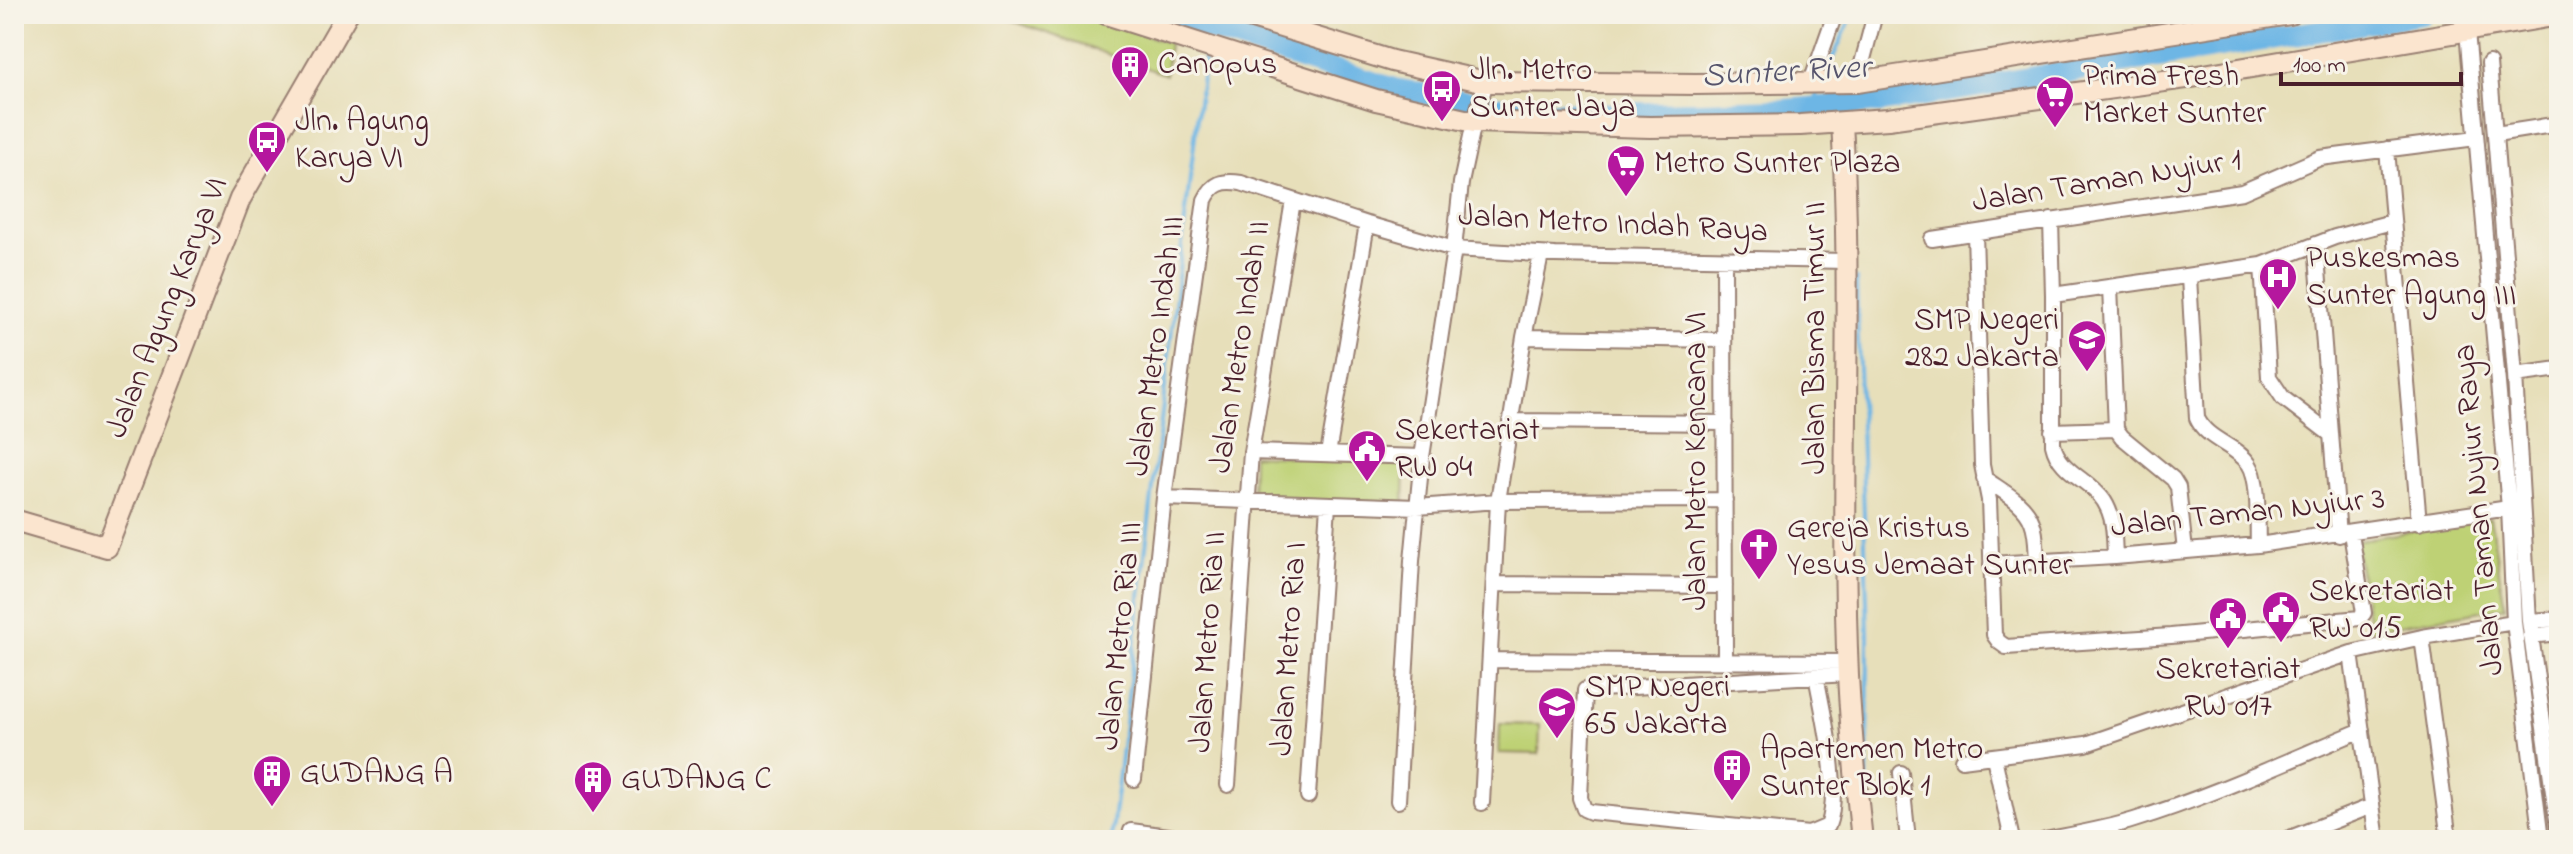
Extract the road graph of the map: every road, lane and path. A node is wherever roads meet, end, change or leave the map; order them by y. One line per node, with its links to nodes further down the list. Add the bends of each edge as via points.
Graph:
1 (347, 14): 56 (main road, Jalan Agung Karya VI, via 240,199 107,547)
2 (1106, 14): 14 (main road, via 1376,100)
3 (1239, 14): 13 (main road)
4 (1835, 14): 11 (street)
5 (1875, 14): 12 (street)
6 (2290, 14): 12 (main road)
7 (2559, 15): 8 (main road)
8 (2539, 16): 9 (main road)
9 (2467, 31): 15 (main road, via 2186,78); 18 (street, Jalan Taman Nyiur Raya)
10 (2489, 63): 17 (street)
11 (1815, 82): 12 (main road); 13 (main road)
12 (1854, 82)
13 (1484, 86): 14 (street)
14 (1475, 118): 15 (main road, via 1681,127); 28 (street)
15 (1844, 123): 31 (main road, Jalan Bisma Timur II)
16 (2559, 124): 17 (street)
17 (2496, 134): 39 (street)
18 (2476, 138): 19 (street, Jalan Taman Nyiur 1); 55 (street, Jalan Taman Nyiur Raya)
19 (2387, 149): 22 (street, Jalan Taman Nyiur 1, via 2307,162 2242,192); 23 (street)
20 (1205, 200): 21 (street, Jalan Metro Indah Raya, via 1216,184 1227,181); 49 (street, Jalan Metro Indah III)
21 (1293, 201): 24 (street, Jalan Metro Indah Raya); 45 (street, Jalan Metro Indah II)
22 (2051, 220): 25 (street, Jalan Taman Nyiur 1); 35 (street)
23 (2392, 222): 27 (street); 57 (street)
24 (1367, 224): 28 (street, Jalan Metro Indah Raya); 46 (street)
25 (1975, 233): 26 (street, Jalan Taman Nyiur 1); 48 (street)
26 (1932, 239)
27 (2316, 244): 32 (street); 44 (street)
28 (1454, 249): 29 (street, Jalan Metro Indah Raya); 47 (street)
29 (1541, 255): 30 (street, Jalan Metro Indah Raya); 36 (street)
30 (1724, 260): 31 (street, Jalan Metro Indah Raya); 37 (street, Jalan Metro Kencana VI)
31 (1846, 261): 73 (main road, Jalan Bisma Timur II)
32 (2262, 265): 33 (street); 44 (street, via 2269,377 2283,398)
33 (2189, 277): 34 (street); 59 (street, via 2197,418 2252,469)
34 (2110, 287): 35 (street); 42 (street)
35 (2053, 295): 43 (street)
36 (1524, 337): 37 (street); 40 (street)
37 (1724, 340): 41 (street, Jalan Metro Kencana VI)
38 (2559, 369): 39 (street)
39 (2515, 375): 67 (street)
40 (1510, 421): 41 (street); 51 (street)
41 (1725, 423): 50 (street, Jalan Metro Kencana VI)
42 (2116, 429): 43 (street); 60 (street, via 2178,487)
43 (2052, 431): 61 (street, via 2059,461 2106,506)
44 (2330, 434): 58 (street)
45 (1251, 452): 46 (street); 52 (street, Jalan Metro Indah II)
46 (1328, 454): 47 (street)
47 (1422, 457): 54 (street)
48 (1984, 478): 62 (street, via 2030,517); 63 (street)
49 (1164, 498): 52 (street); 81 (street, Jalan Metro Ria III)
50 (1725, 500): 51 (street); 65 (street, Jalan Metro Kencana VI)
51 (1498, 501): 54 (street); 64 (street)
52 (1246, 502): 53 (street); 82 (street, Jalan Metro Ria II)
53 (1328, 505): 54 (street); 83 (street, Jalan Metro Ria I)
54 (1417, 507): 84 (street)
55 (2509, 508): 57 (street, Jalan Taman Nyiur 3); 67 (street, Jalan Taman Nyiur Raya)
56 (14, 520)
57 (2419, 523): 58 (street, Jalan Taman Nyiur 3)
58 (2345, 534): 59 (street, Jalan Taman Nyiur 3); 63 (street, via 2364,613 2360,618 2187,634 2006,647 1994,635)
59 (2258, 545): 60 (street, Jalan Taman Nyiur 3)
60 (2185, 551): 61 (street, Jalan Taman Nyiur 3)
61 (2115, 557): 62 (street, Jalan Taman Nyiur 3)
62 (2037, 562): 63 (street, Jalan Taman Nyiur 3)
63 (1991, 564)
64 (1494, 584): 65 (street); 71 (street)
65 (1725, 586): 72 (street, Jalan Metro Kencana VI)
66 (2559, 619): 67 (street)
67 (2524, 626): 68 (street); 69 (street); 87 (street); 97 (street, Jalan Taman Nyiur Raya)
68 (2559, 633)
69 (2422, 637): 70 (street); 96 (street)
70 (2351, 653): 75 (street); 76 (street, via 2086,744)
71 (1490, 660): 72 (street); 85 (street)
72 (1725, 662): 73 (street)
73 (1848, 668): 74 (street); 79 (main road, Jalan Bisma Timur II)
74 (1816, 675): 78 (street); 78 (street, via 1585,690 1580,798 1591,812 1809,834 1830,822)
75 (2362, 730): 86 (street); 93 (street, via 2136,819)
76 (1994, 757): 77 (street); 92 (street)
77 (1962, 760)
78 (1830, 764): 79 (street)
79 (1854, 766): 90 (main road, Jalan Bisma Timur II)
80 (1901, 773): 91 (street)
81 (1134, 779)
82 (1228, 785)
83 (1308, 796)
84 (1398, 801)
85 (1482, 803)
86 (2372, 806): 94 (street); 95 (street)
87 (2559, 835)
88 (1129, 840): 89 (street, via 1131,831)
89 (1198, 840)
90 (1862, 840)
91 (1908, 840)
92 (2012, 840)
93 (2045, 840)
94 (2285, 840)
95 (2377, 840)
96 (2449, 840)
97 (2541, 840)

